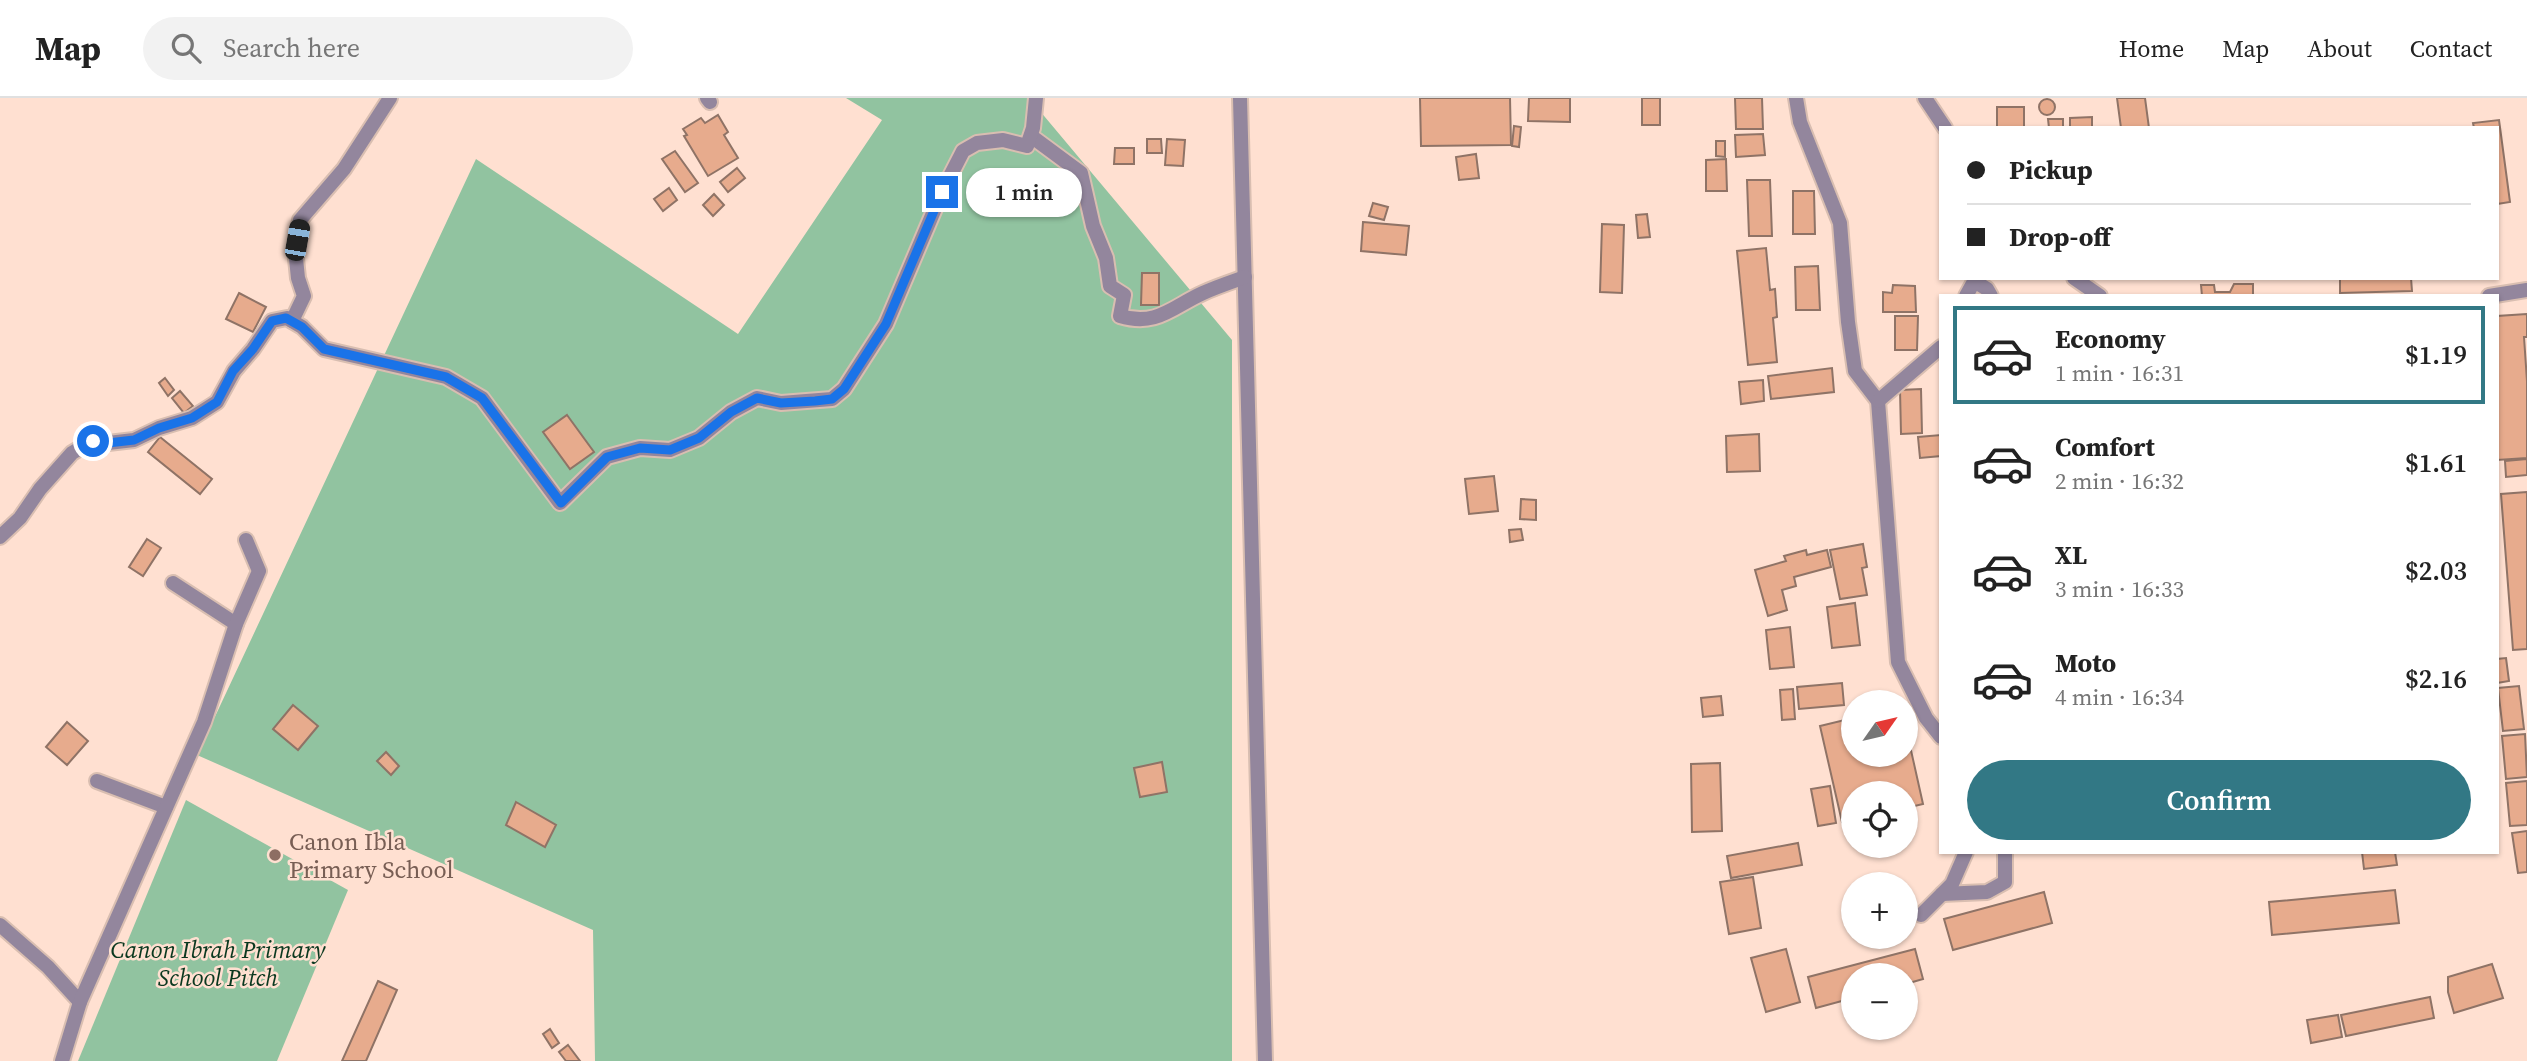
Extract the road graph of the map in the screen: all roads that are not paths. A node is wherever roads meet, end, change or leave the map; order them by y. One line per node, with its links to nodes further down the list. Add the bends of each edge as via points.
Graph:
1 (390, 98): 15 (street, via 344,169 300,220 295,248 304,296)
2 (1036, 98): 7 (street)
3 (1240, 98): 8 (street)
4 (1796, 98): 17 (street, via 1800,122 1840,223 1855,371)
5 (1925, 98): 6 (street)
6 (1944, 126)
7 (1031, 136): 8 (street, via 1081,173 1111,286 1124,295 1120,316 1136,320 1160,316); 15 (street, via 1027,146 1003,140 977,143 963,151 886,324 844,389 832,399 781,403 757,398 699,438 670,450 640,448 607,457 561,503 482,398 446,377 324,349)
8 (1245, 277): 32 (street)
9 (1976, 280): 12 (street)
10 (2077, 280): 13 (street)
11 (2527, 290): 14 (street)
12 (1990, 294)
13 (2097, 294)
14 (2499, 294)
15 (292, 321): 18 (street, via 272,321 233,371 217,402 192,418 134,440 93,441 72,453)
16 (1939, 349): 17 (street)
17 (1878, 401): 22 (street, via 1898,662)
18 (0, 537)
19 (246, 540): 21 (street, via 259,570)
20 (173, 583): 21 (street)
21 (236, 624): 24 (street, via 204,722)
22 (1939, 734)
23 (97, 780): 24 (street)
24 (166, 807): 30 (street)
25 (1964, 854): 27 (street, via 1952,884)
26 (2006, 854): 27 (street, via 2005,882 1987,892)
27 (1942, 894): 28 (street)
28 (1920, 915)
29 (0, 925): 30 (street)
30 (80, 1002): 31 (street)
31 (62, 1061)
32 (1265, 1061)

